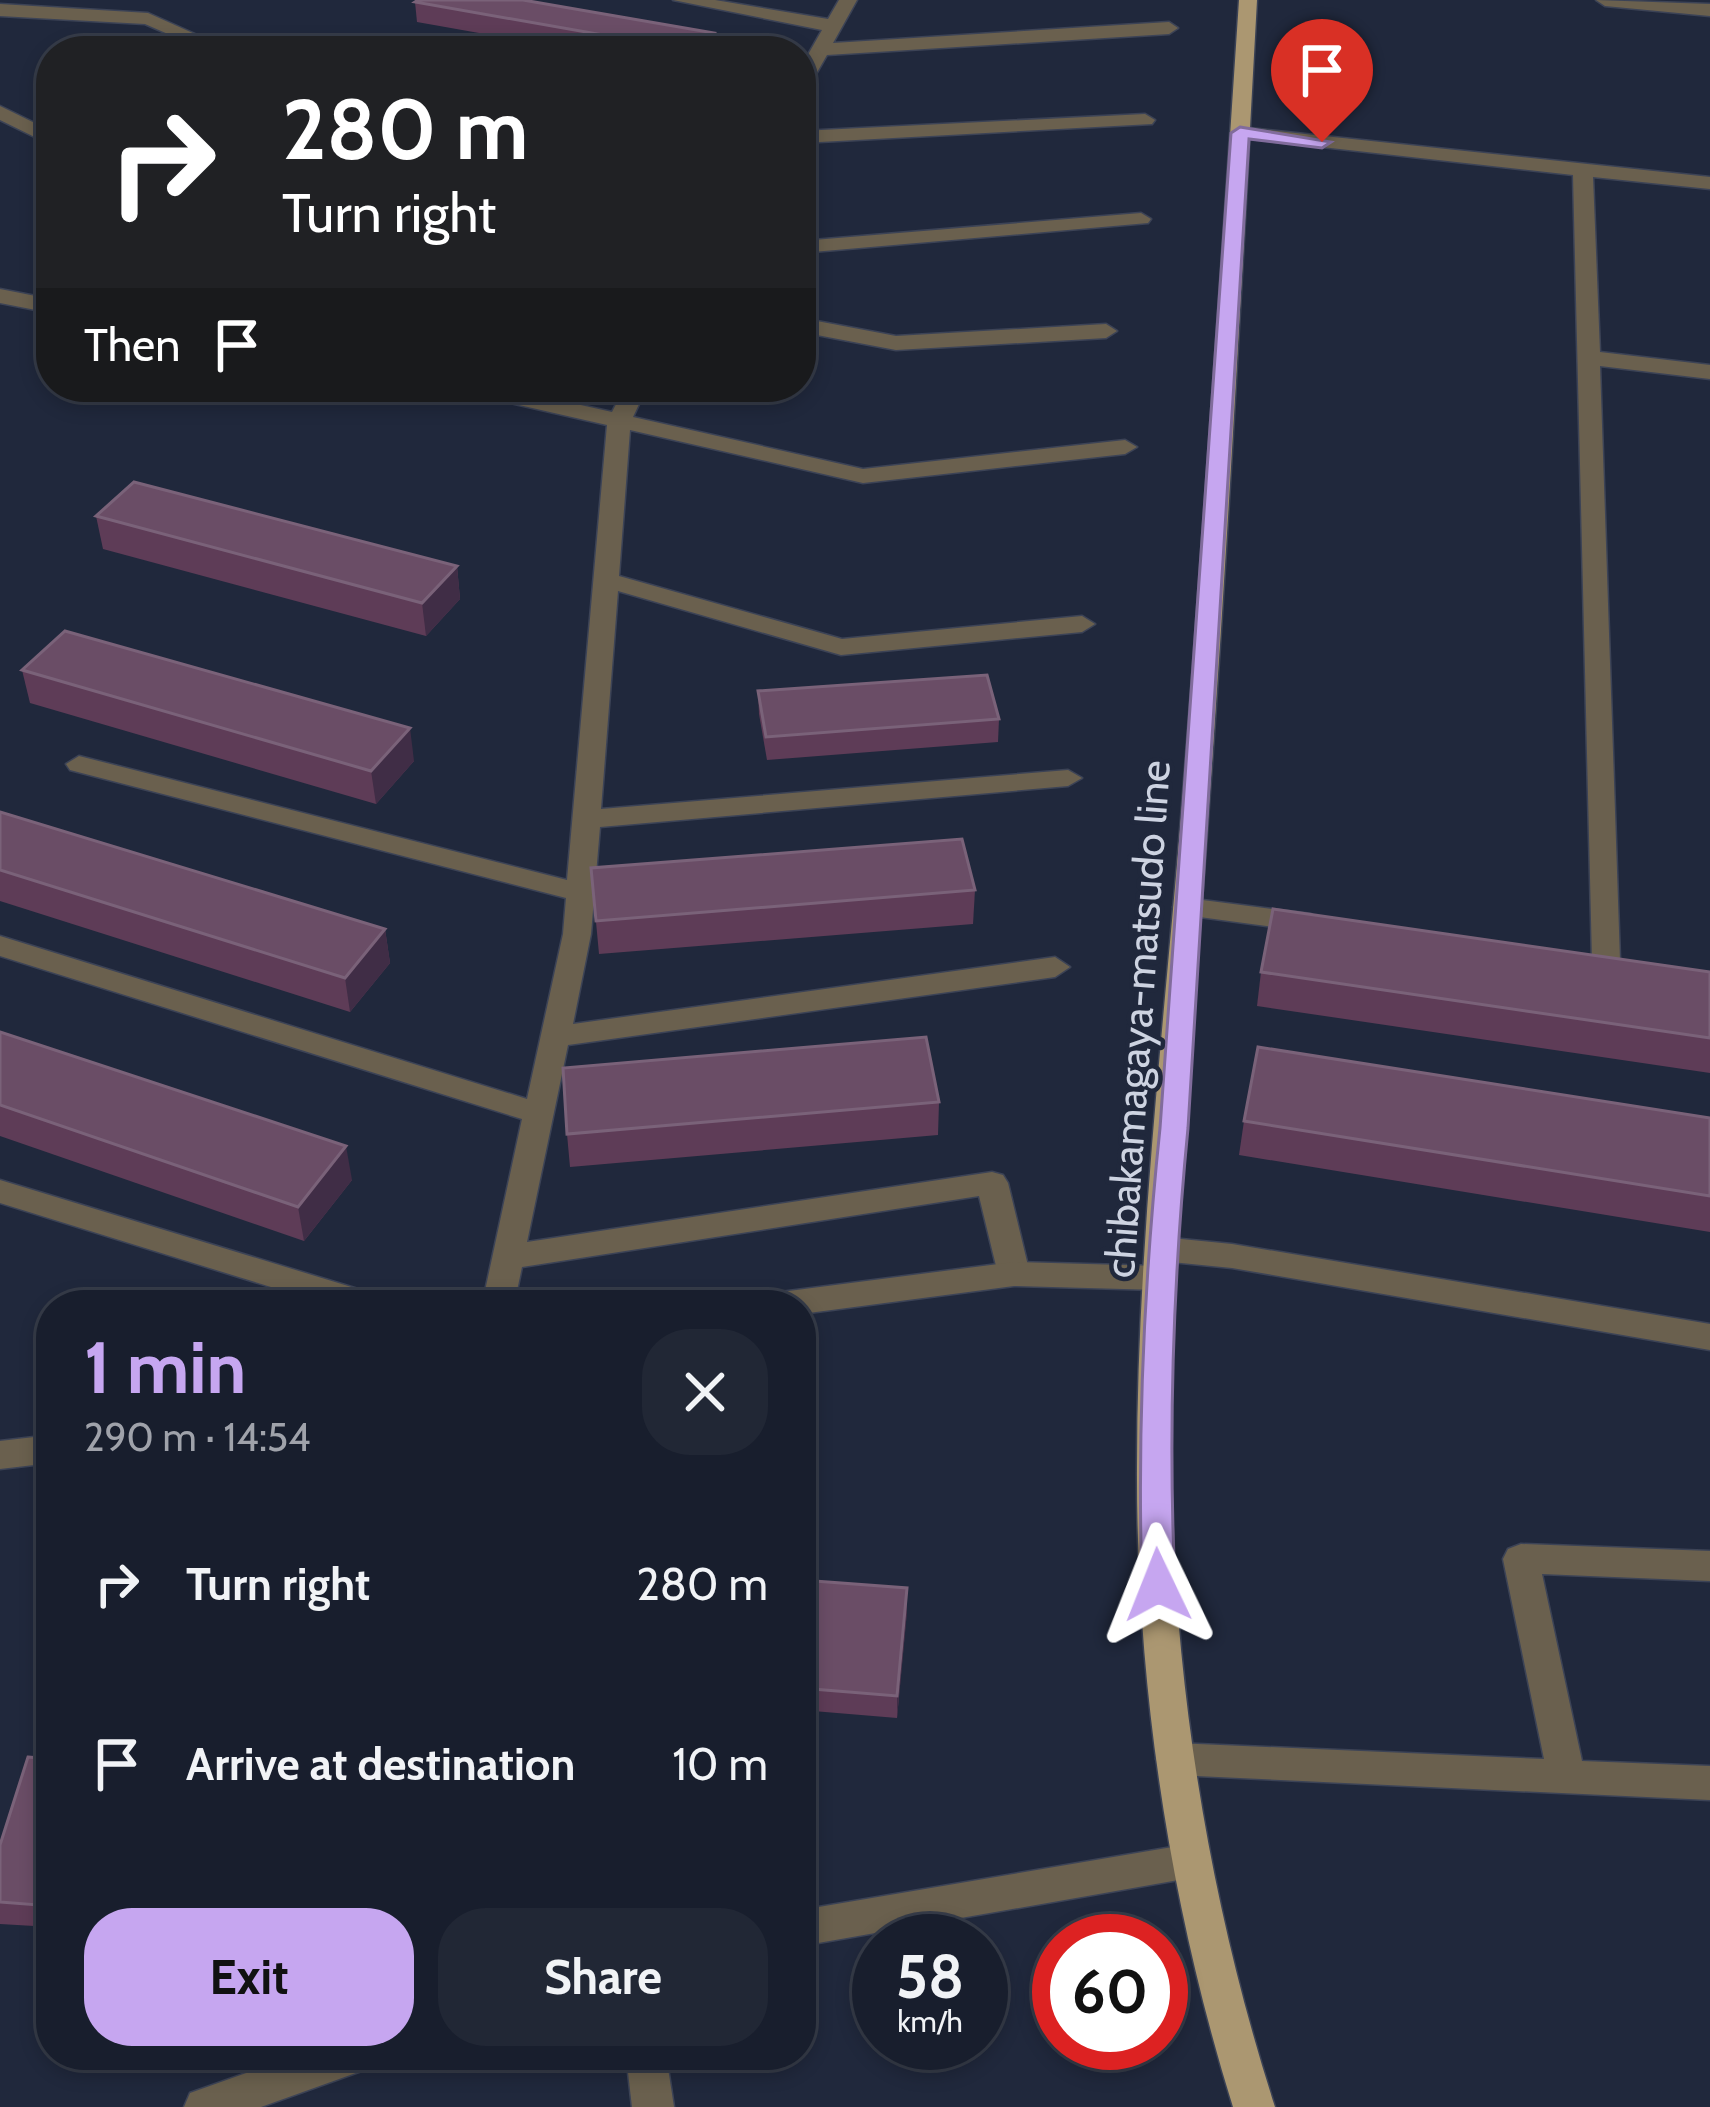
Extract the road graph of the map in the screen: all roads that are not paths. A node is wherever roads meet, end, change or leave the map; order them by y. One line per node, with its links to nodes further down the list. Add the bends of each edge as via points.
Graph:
1 (682, 0): 7 (street)
2 (848, 0): 7 (street)
3 (1248, 0): 15 (main road, chibakamagaya-matsudo line)
4 (1605, 0): 6 (street)
5 (0, 10): 9 (street, via 148,20)
6 (1710, 10)
7 (834, 26): 10 (street)
8 (1169, 28): 10 (street)
9 (187, 36)
10 (821, 50): 11 (street)
11 (816, 58)
12 (0, 112): 14 (street)
13 (1145, 120): 16 (street)
14 (36, 131)
15 (1240, 133): 17 (street); 37 (main road, chibakamagaya-matsudo line)
16 (816, 136)
17 (1583, 170): 18 (street); 25 (street)
18 (1710, 183)
19 (1141, 219): 20 (street)
20 (816, 246)
21 (0, 296): 22 (street)
22 (36, 303)
23 (816, 328): 24 (street, via 896,344)
24 (1106, 332)
25 (1591, 358): 26 (street); 40 (street)
26 (1710, 373)
27 (536, 402): 29 (street)
28 (628, 402): 29 (street)
29 (619, 421): 30 (street, via 863,476); 31 (street)
30 (1125, 447)
31 (606, 580): 32 (street, via 842,647); 35 (street)
32 (1082, 624)
33 (79, 764): 36 (street)
34 (1068, 778): 35 (street)
35 (586, 819): 36 (street)
36 (580, 892): 42 (street)
37 (1187, 908): 38 (street); 46 (main road, chibakamagaya-matsudo line)
38 (1332, 926)
39 (0, 946): 43 (street)
40 (1606, 960)
41 (1055, 967): 42 (street)
42 (554, 1037): 43 (street)
43 (537, 1113): 45 (street)
44 (0, 1191): 48 (street)
45 (509, 1257): 47 (street, via 992,1183); 49 (street)
46 (1160, 1263): 47 (street); 51 (street, via 1232,1256); 55 (main road, chibakamagaya-matsudo line, via 1154,1467)
47 (1014, 1274): 50 (street)
48 (320, 1290)
49 (501, 1290)
50 (816, 1299)
51 (1710, 1337)
52 (36, 1451): 53 (street)
53 (0, 1455)
54 (1710, 1566): 56 (street, via 1521,1559)
55 (1175, 1759): 56 (street); 58 (main road, chibakamagaya-matsudo line)
56 (1566, 1776): 57 (street)
57 (1710, 1783)
58 (1190, 1862): 59 (street); 64 (main road, chibakamagaya-matsudo line, via 1220,2003)
59 (816, 1925)
60 (310, 2070): 62 (street)
61 (648, 2070): 63 (street)
62 (205, 2107)
63 (653, 2107)
64 (1254, 2107)

